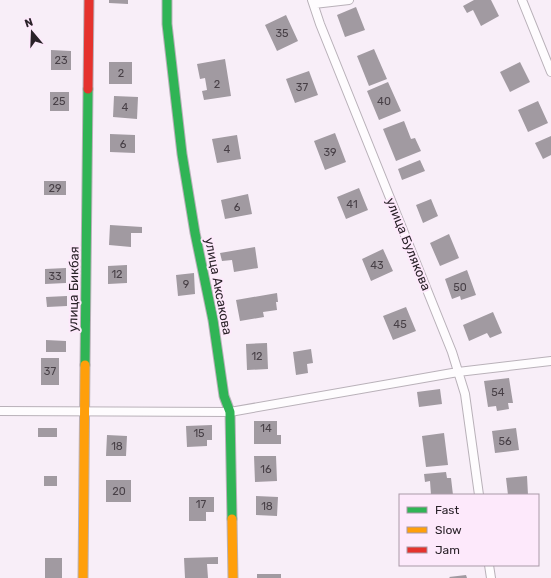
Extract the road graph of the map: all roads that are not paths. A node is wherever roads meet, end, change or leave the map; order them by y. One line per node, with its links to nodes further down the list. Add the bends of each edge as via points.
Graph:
1 (89, 0): 9 (street, улица Бикбая)
2 (167, 0): 11 (street, улица Аксакова, via 167,24 182,154 213,320 224,396)
3 (349, 0): 5 (street)
4 (522, 0): 6 (street)
5 (313, 2): 8 (street, улица Булякова)
6 (551, 72)
7 (551, 360): 8 (street)
8 (458, 372): 11 (street); 12 (street, улица Булякова, via 465,394)
9 (85, 410): 10 (street); 11 (street); 14 (street, улица Бикбая)
10 (0, 411)
11 (230, 412): 15 (street, улица Аксакова)
12 (479, 494)
13 (489, 566): 16 (street)
14 (83, 578)
15 (233, 578)
16 (491, 578)

